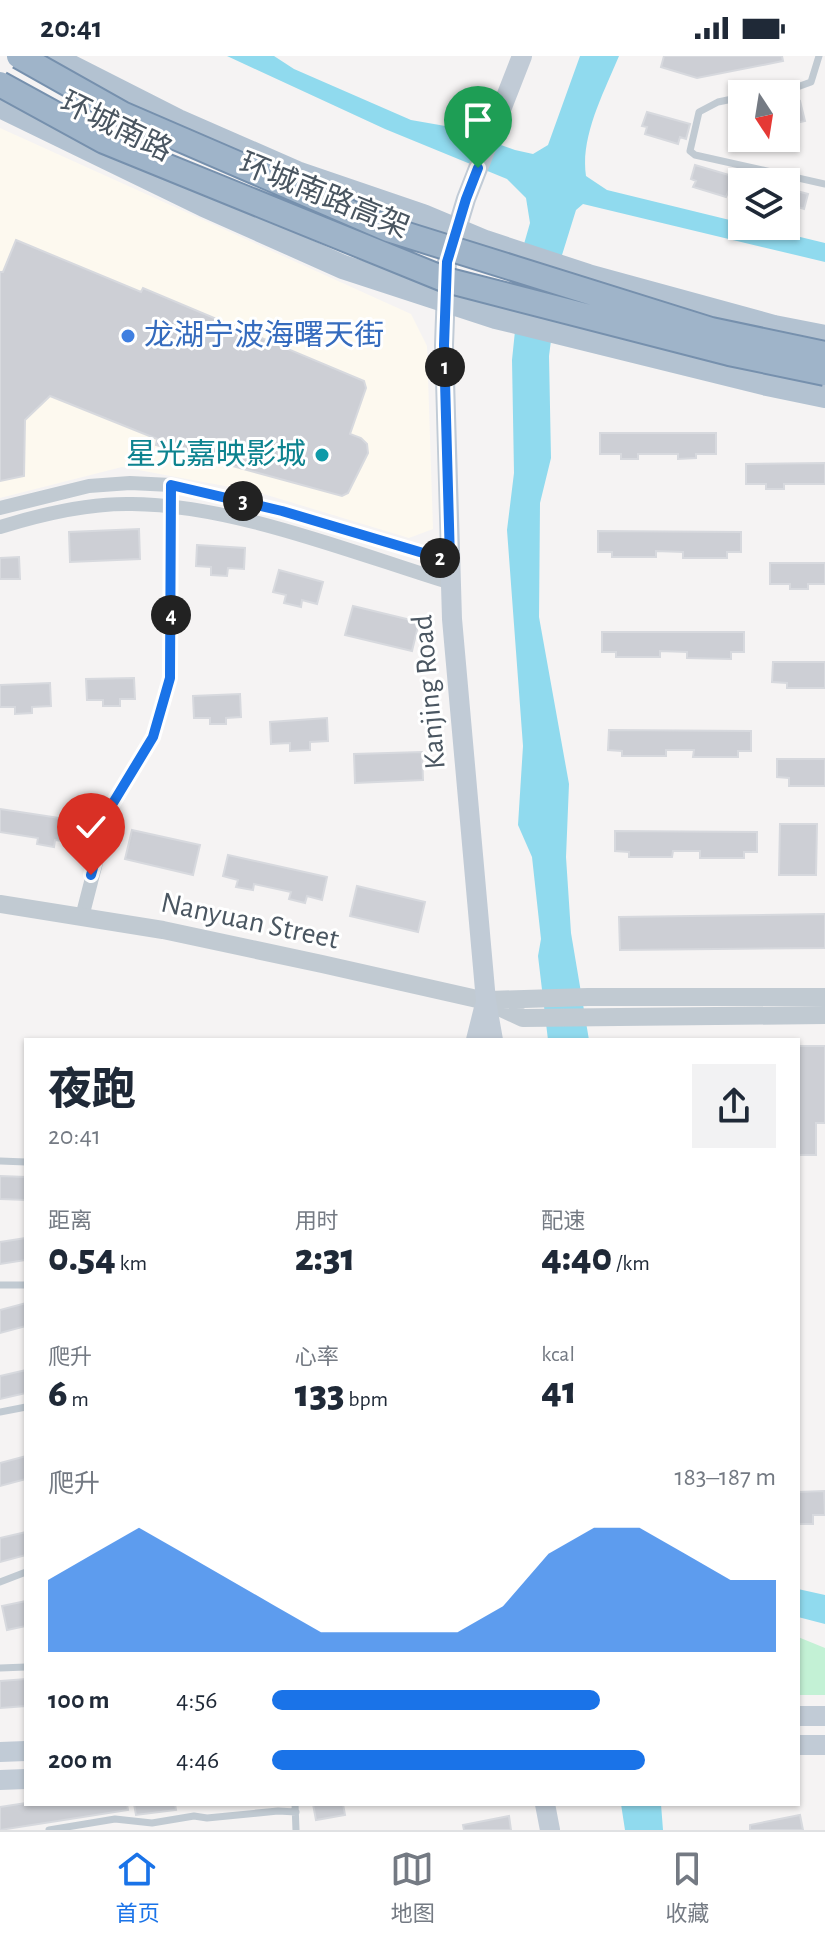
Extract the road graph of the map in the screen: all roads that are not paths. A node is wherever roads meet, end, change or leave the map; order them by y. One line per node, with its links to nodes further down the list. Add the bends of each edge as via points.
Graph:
1 (19, 56): 13 (highway, 环城南路高架, bridge, via 122,114 388,229 711,330)
2 (50, 56): 10 (main road, 环城南路, via 297,173)
3 (522, 56): 10 (main road, Kanjing Road)
4 (819, 56): 6 (lane, via 811,82)
5 (0, 84): 14 (highway, 环城南路高架, bridge, via 104,141 446,280)
6 (800, 86)
7 (728, 100): 9 (lane, via 699,112 690,151)
8 (0, 106): 11 (main road, 环城南路, via 343,267)
9 (825, 184)
10 (457, 230): 11 (main road, Kanjing Road, via 447,262); 12 (main road, 环城南路, via 588,276)
11 (446, 301): 15 (main road, 环城南路); 20 (main road, Kanjing Road)
12 (825, 337)
13 (825, 354)
14 (825, 373)
15 (825, 396)
16 (171, 485): 17 (street); 18 (street, via 89,486); 20 (street, via 282,511)
17 (171, 505): 19 (street, via 87,506); 21 (street, via 257,523); 23 (street, via 170,678 153,737 110,808)
18 (0, 508)
19 (0, 527)
20 (450, 561): 21 (main road, Kanjing Road)
21 (451, 583): 25 (main road, Kanjing Road)
22 (0, 904): 23 (street, Nanyuan Street)
23 (82, 917): 25 (street, Nanyuan Street)
24 (825, 997): 25 (street, Nanyuan Street)
25 (486, 1001): 26 (street, Nanyuan Street, via 528,1018); 27 (main road, Kanjing Road); 28 (main road, Kanjing Road)
26 (825, 1015)
27 (477, 1038)
28 (493, 1038)
29 (0, 1161): 30 (lane)
30 (24, 1162)
31 (0, 1285): 32 (lane)
32 (24, 1285)
33 (24, 1407): 34 (lane)
34 (0, 1412)
35 (24, 1573): 36 (lane)
36 (0, 1582)
37 (24, 1667): 38 (lane)
38 (0, 1668)
39 (800, 1716): 40 (main road)
40 (825, 1716)
41 (800, 1745): 42 (main road)
42 (825, 1745)
43 (24, 1751): 44 (main road)
44 (0, 1752)
45 (24, 1779): 46 (main road)
46 (0, 1780)
47 (545, 1806): 51 (main road)
48 (295, 1808): 49 (lane, via 152,1823 115,1819); 50 (lane)
49 (51, 1830)
50 (296, 1830)
51 (550, 1830)

